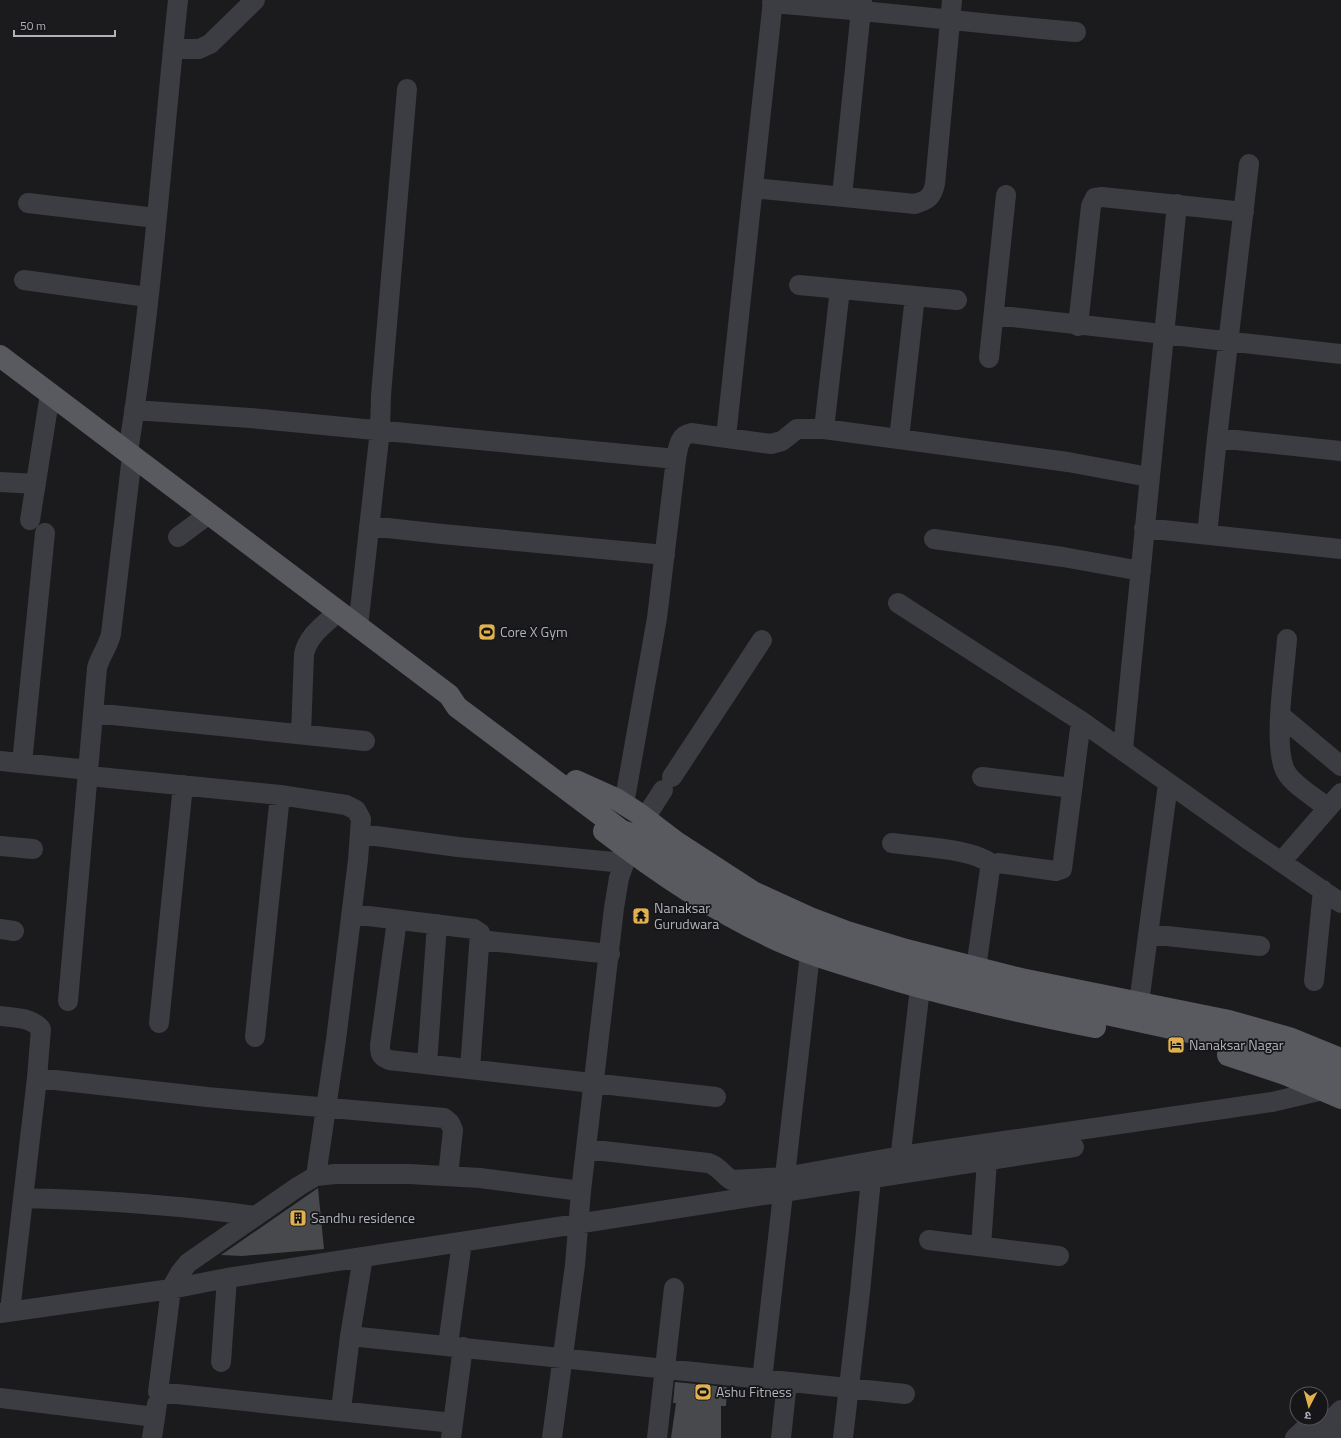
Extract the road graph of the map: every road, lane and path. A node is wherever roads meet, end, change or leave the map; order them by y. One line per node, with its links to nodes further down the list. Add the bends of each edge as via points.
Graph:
1 (178, 0): 8 (street)
2 (255, 0): 8 (street, via 210,44 199,49)
3 (952, 0): 6 (street)
4 (773, 2): 5 (street); 11 (street)
5 (862, 5): 6 (street); 13 (street)
6 (950, 21): 7 (street); 13 (street, via 933,194 926,201 915,204)
7 (1076, 32)
8 (173, 48): 17 (street)
9 (407, 89): 34 (street)
10 (1249, 164): 16 (street)
11 (754, 188): 13 (street); 35 (street)
12 (1006, 195): 24 (street)
13 (842, 196)
14 (28, 203): 17 (street)
15 (1177, 204): 16 (street); 25 (street, via 1095,198 1091,206); 26 (street)
16 (1244, 212): 27 (street)
17 (156, 218): 22 (street)
18 (24, 280): 22 (street)
19 (799, 285): 20 (street)
20 (840, 289): 21 (street); 33 (street)
21 (915, 296): 23 (street); 37 (street)
22 (147, 297): 32 (street)
23 (957, 300)
24 (994, 315): 25 (street); 30 (street)
25 (1078, 326): 26 (street)
26 (1163, 335): 27 (street); 41 (street)
27 (1228, 341): 28 (street); 36 (street)
28 (1341, 354)
29 (0, 356): 31 (main road)
30 (989, 358)
31 (50, 394): 39 (main road); 43 (street)
32 (134, 410): 34 (street); 39 (street)
33 (824, 429): 35 (street, via 797,429 782,441 771,444); 37 (street)
34 (380, 430): 40 (street); 45 (street)
35 (726, 437): 40 (street, via 685,434)
36 (1217, 438): 38 (street); 47 (street)
37 (900, 439): 41 (street)
38 (1341, 451)
39 (130, 454): 44 (main road); 58 (street, via 111,634 99,659)
40 (676, 459): 51 (street)
41 (1149, 476): 46 (street)
42 (0, 482): 43 (street)
43 (36, 484): 65 (street, via 38,526)
44 (209, 514): 48 (street); 54 (main road)
45 (369, 526): 51 (street); 55 (street)
46 (1144, 528): 47 (street); 52 (street)
47 (1208, 535): 50 (street)
48 (178, 537)
49 (934, 539): 52 (street)
50 (1341, 549)
51 (665, 555): 75 (street, via 657,618)
52 (1141, 571): 63 (street)
53 (898, 603): 60 (street)
54 (338, 612): 55 (main road); 61 (street, via 306,644)
55 (358, 627): 71 (main road, via 449,695 464,700 501,733)
56 (1287, 639): 59 (street)
57 (762, 640): 77 (street, via 667,784)
58 (93, 713): 61 (street); 67 (street)
59 (1281, 716): 66 (street); 74 (street, via 1281,761 1287,774)
60 (1081, 721): 63 (street); 72 (street)
61 (301, 734): 62 (street)
62 (365, 741)
63 (1123, 750): 69 (street)
64 (0, 761): 65 (street)
65 (22, 763): 67 (street)
66 (1341, 766)
67 (89, 773): 70 (street); 96 (street)
68 (982, 776): 72 (street)
69 (1168, 784): 81 (street); 88 (street)
70 (183, 785): 73 (street); 99 (street)
71 (572, 786): 75 (main road); 77 (main road, via 629,823)
72 (1072, 788): 82 (street, via 1062,869 1056,871 998,863)
73 (280, 795): 76 (street, via 346,805 356,810 361,819); 100 (street)
74 (1335, 801): 81 (street)
75 (624, 804): 77 (main road)
76 (361, 834): 77 (street, via 458,847); 85 (street)
77 (634, 842): 91 (street, via 614,908); 92 (main road, via 680,886 730,916); 93 (main road, via 714,868 753,892 803,915 869,939); 106 (main road, via 730,898 785,925 893,965 972,985 1232,1041 1278,1054)
78 (892, 843): 82 (street, via 969,853)
79 (0, 846): 80 (street)
80 (33, 849)
81 (1281, 862): 83 (street)
82 (993, 865): 93 (street, via 990,869)
83 (1323, 890): 84 (street); 94 (street)
84 (1341, 903)
85 (352, 914): 86 (street); 108 (street)
86 (397, 920): 87 (street); 102 (street, via 380,1053 389,1060)
87 (437, 924): 89 (street, via 478,931); 102 (street)
88 (1148, 934): 90 (street); 97 (street)
89 (480, 940): 91 (street); 103 (street)
90 (1260, 946)
91 (610, 954): 105 (street)
92 (810, 954): 95 (main road); 116 (street)
93 (976, 968): 97 (main road)
94 (1314, 981)
95 (920, 988): 106 (main road, via 996,1007 1235,1057); 112 (street)
96 (68, 1001)
97 (1139, 1003): 101 (main road, via 1229,1021 1289,1038)
98 (0, 1016): 104 (street, via 27,1020 41,1029)
99 (159, 1023)
100 (255, 1037)
101 (1341, 1059)
102 (427, 1064): 103 (street)
103 (470, 1069): 105 (street)
104 (38, 1078): 108 (street); 118 (street)
105 (594, 1082): 107 (street); 110 (street)
106 (1335, 1089): 109 (street)
107 (716, 1097)
108 (326, 1108): 113 (street); 114 (street, via 444,1118 453,1130)
109 (1064, 1143): 111 (street); 112 (street)
110 (586, 1149): 116 (street, via 708,1163 716,1165 731,1180); 117 (street)
111 (987, 1161): 112 (street); 123 (street)
112 (900, 1165): 115 (street); 116 (street)
113 (316, 1176): 114 (street); 119 (street)
114 (448, 1176): 117 (street)
115 (871, 1179): 116 (street); 137 (street)
116 (784, 1185): 120 (street); 135 (street)
117 (581, 1191): 120 (street)
118 (23, 1198): 119 (street, via 133,1202); 129 (street)
119 (256, 1216): 128 (street, via 188,1263)
120 (579, 1223): 122 (street); 132 (street)
121 (929, 1240): 123 (street)
122 (462, 1242): 125 (street); 131 (street)
123 (981, 1246): 124 (street)
124 (1058, 1256)
125 (363, 1257): 126 (street); 130 (street)
126 (227, 1278): 128 (street); 133 (street)
127 (674, 1288): 134 (street)
128 (171, 1289): 129 (street); 138 (street)
129 (5, 1312)
130 (350, 1336): 131 (street); 142 (street)
131 (456, 1346): 132 (street); 146 (street)
132 (563, 1358): 134 (street); 148 (street)
133 (221, 1362)
134 (665, 1370): 135 (street); 149 (street)
135 (762, 1380): 136 (street)
136 (787, 1382): 137 (street); 150 (street)
137 (849, 1389): 139 (street); 151 (street)
138 (158, 1392): 142 (street); 144 (street)
139 (905, 1394)
140 (0, 1398): 144 (street)
141 (1341, 1398): 145 (street)
142 (341, 1410): 146 (street)
143 (1341, 1410): 145 (street)
144 (155, 1417): 147 (street)
145 (1326, 1428): 152 (street)
146 (452, 1430)
147 (152, 1438)
148 (552, 1438)
149 (657, 1438)
150 (781, 1438)
151 (843, 1438)
152 (1295, 1438)

